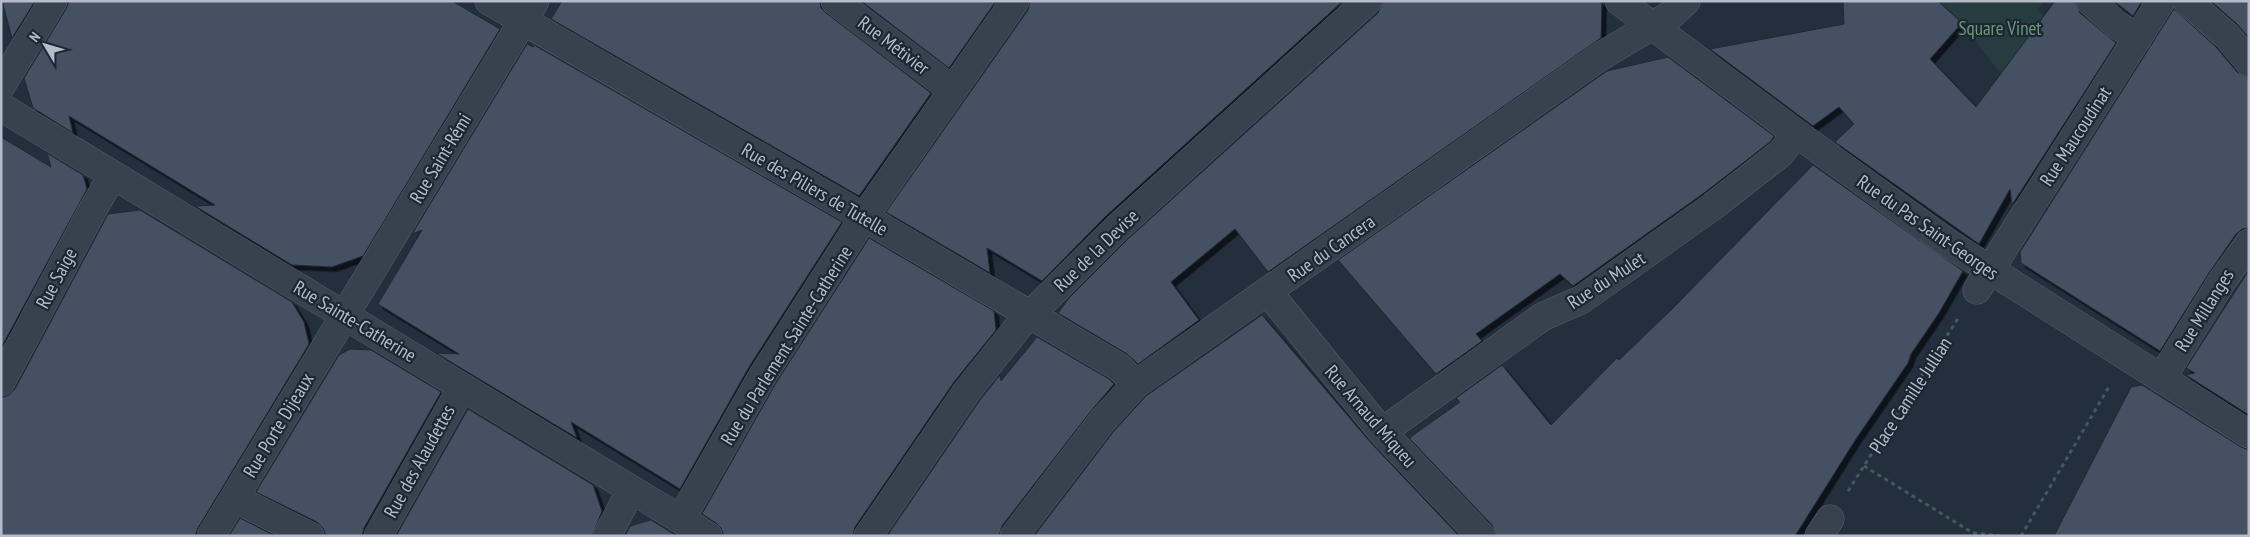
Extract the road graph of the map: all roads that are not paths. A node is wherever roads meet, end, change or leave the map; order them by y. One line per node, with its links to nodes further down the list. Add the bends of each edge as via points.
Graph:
1 (53, 1): 15 (street)
2 (489, 1): 11 (street, Rue des Piliers de Tutelle)
3 (835, 1): 16 (street, Rue Métivier)
4 (1015, 1): 16 (street, Rue du Parlement Sainte-Catherine)
5 (1367, 1): 25 (street, Rue de la Devise, via 1117,228)
6 (1619, 1): 12 (street, Rue du Pas Saint-Georges)
7 (1686, 1): 12 (street, Rue du Cancera)
8 (2090, 1): 13 (street)
9 (2161, 1): 13 (street, Rue Maucoudinat)
10 (2187, 1): 14 (street, via 2227,36)
11 (529, 11): 20 (street, Rue des Piliers de Tutelle); 24 (street, Rue Saint-Rémi)
12 (1651, 26): 18 (street, Rue du Pas Saint-Georges); 23 (street, Rue du Cancera, via 1601,56)
13 (2138, 38): 22 (street, Rue Maucoudinat)
14 (2249, 62)
15 (1, 86)
16 (953, 90): 20 (street, Rue du Parlement Sainte-Catherine)
17 (1, 107): 19 (street, Rue Sainte-Catherine)
18 (1796, 133): 22 (street, Rue du Pas Saint-Georges, via 1948,243); 30 (street, Rue du Mulet, via 1781,153 1714,206 1582,300 1542,317)
19 (113, 175): 24 (street, Rue Sainte-Catherine); 27 (street, Rue Saige)
20 (864, 217): 25 (street, Rue des Piliers de Tutelle); 34 (street, Rue du Parlement Sainte-Catherine, via 763,374)
21 (2249, 243): 26 (street, Rue Millanges)
22 (1983, 280): 26 (street, Rue du Pas Saint-Georges)
23 (1268, 292): 28 (street, Rue du Cancera); 30 (street, Rue Arnaud Miqueu)
24 (345, 315): 29 (street, Rue Sainte-Catherine); 33 (street, Rue Porte Dijeaux)
25 (1030, 315): 28 (street, Rue des Piliers de Tutelle, via 1119,367); 40 (street, Rue de la Devise, via 967,391)
26 (2161, 379): 31 (street, Rue du Pas Saint-Georges)
27 (1, 382)
28 (1136, 384): 41 (street, Rue du Cancera, via 1102,421)
29 (462, 387): 32 (street, Rue Sainte-Catherine); 37 (street, Rue des Alaudettes)
30 (1382, 432): 42 (street, Rue Arnaud Miqueu)
31 (2249, 434)
32 (631, 490): 34 (street, Rue Sainte-Catherine); 38 (street)
33 (234, 498): 35 (street, Rue Porte Dijeaux); 36 (street)
34 (681, 520): 39 (street, Rue Sainte-Catherine)
35 (211, 536)
36 (310, 536)
37 (378, 536)
38 (607, 536)
39 (708, 536)
40 (868, 536)
41 (1014, 536)
42 (1480, 536)

